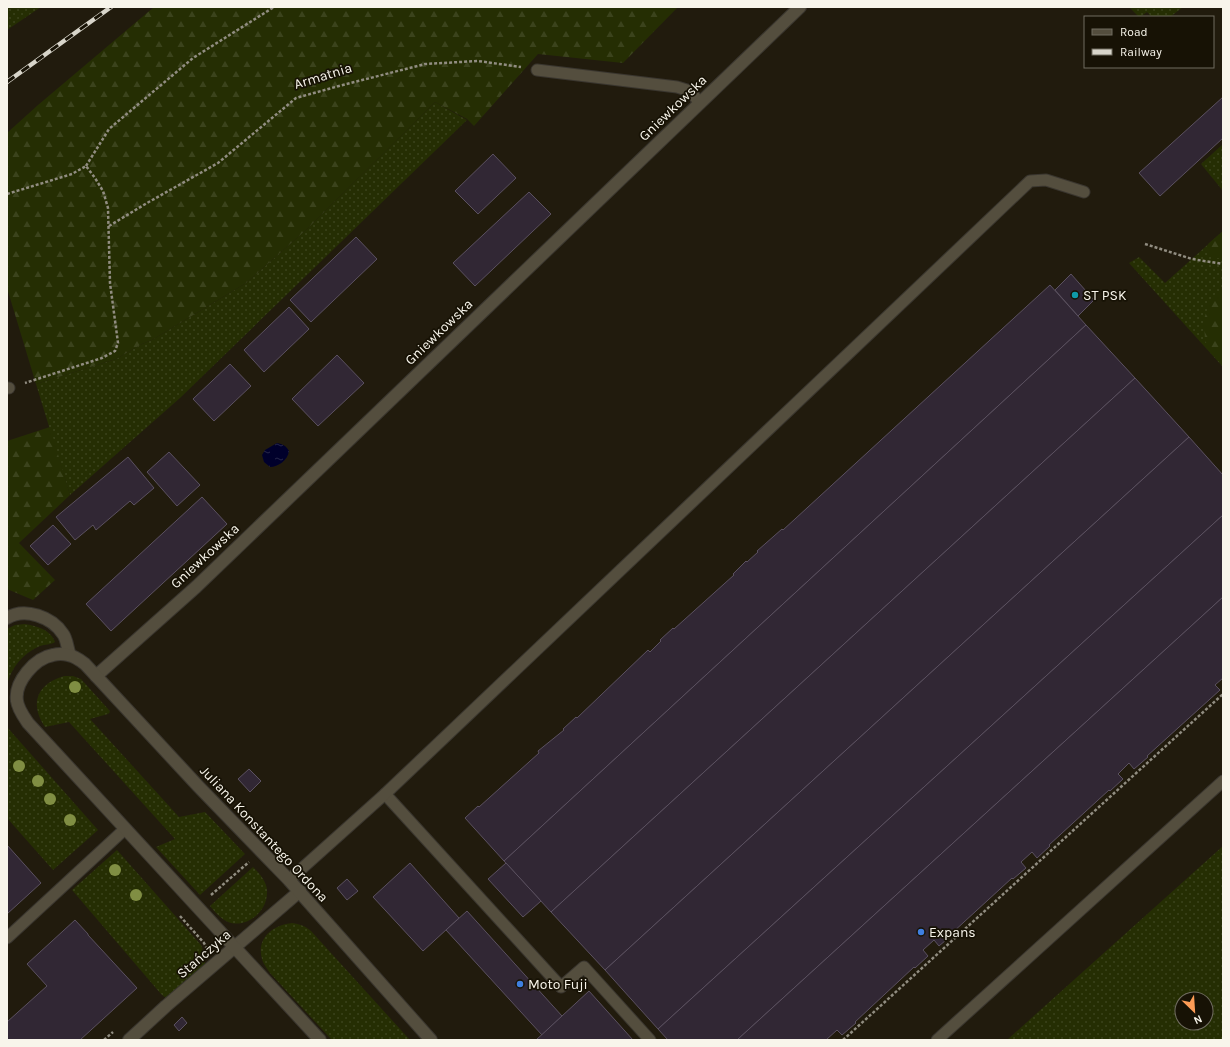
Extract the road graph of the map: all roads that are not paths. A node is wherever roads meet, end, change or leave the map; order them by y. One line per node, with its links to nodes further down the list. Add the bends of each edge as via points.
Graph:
1 (800, 7): 3 (street, Gniewkowska)
2 (537, 70): 3 (lane, via 677,87 690,91)
3 (700, 103): 7 (street, Gniewkowska, via 196,587)
4 (1084, 192): 10 (lane, via 1046,180 1030,181)
5 (7, 618): 6 (street, via 28,613 51,622 63,634)
6 (70, 655): 7 (street, Juliana Konstantego Ordona, via 85,664); 8 (street, via 52,655 29,669)
7 (96, 676): 12 (street, Juliana Konstantego Ordona)
8 (12, 698): 11 (street, via 28,723)
9 (1223, 781): 20 (lane)
10 (384, 794): 12 (lane); 19 (lane, via 561,987 584,967)
11 (125, 829): 14 (lane); 15 (street)
12 (289, 880): 13 (street, Juliana Konstantego Ordona)
13 (300, 891): 15 (street, Stańczyka); 18 (street, Juliana Konstantego Ordona)
14 (7, 938)
15 (235, 947): 16 (street, Stańczyka); 17 (street)
16 (129, 1040)
17 (320, 1040)
18 (431, 1040)
19 (650, 1040)
20 (937, 1040)

